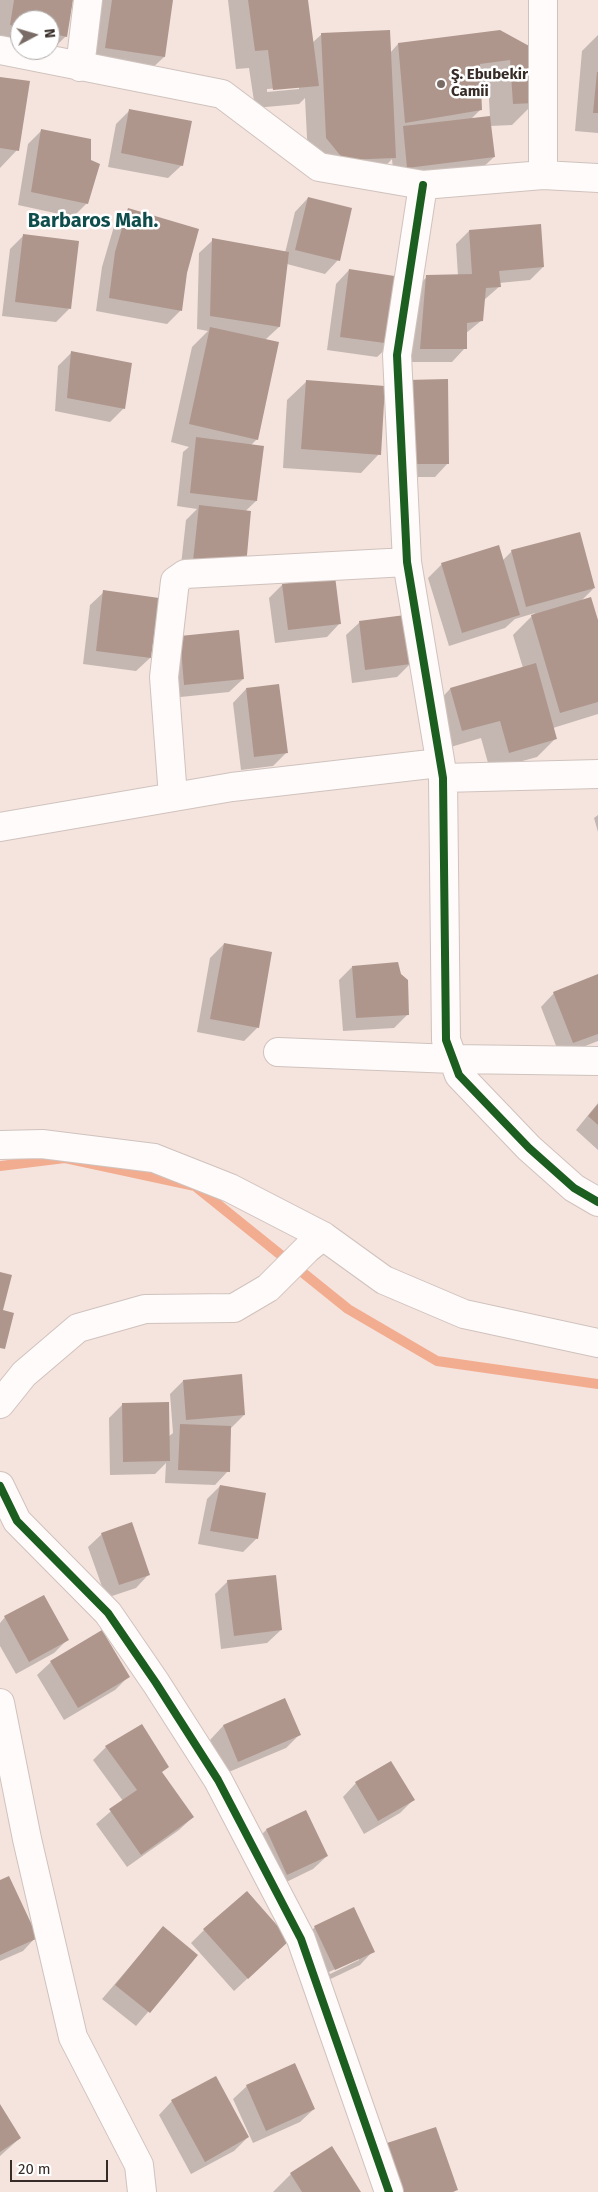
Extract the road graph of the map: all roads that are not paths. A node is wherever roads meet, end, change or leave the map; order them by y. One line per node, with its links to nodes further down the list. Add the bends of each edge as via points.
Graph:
1 (88, 0): 4 (street)
2 (543, 0): 5 (street)
3 (0, 50): 4 (street)
4 (80, 66): 7 (street, via 222,94 319,167)
5 (543, 175): 6 (street); 7 (street)
6 (598, 178)
7 (423, 185): 8 (street, via 397,355)
8 (407, 562): 9 (street); 11 (street, via 185,574 175,581 164,677)
9 (441, 771): 10 (street); 11 (street, via 232,787); 14 (street, via 446,1040)
10 (598, 774)
11 (173, 797): 12 (street)
12 (0, 827)
13 (278, 1052): 14 (street)
14 (453, 1059): 15 (street); 17 (street, via 459,1074 529,1148 574,1188)
15 (598, 1060)
16 (0, 1145): 18 (street, via 42,1144 154,1158 230,1188)
17 (598, 1202)
18 (315, 1243): 19 (street, via 384,1280 464,1314); 20 (street, via 268,1288 234,1308 145,1309 78,1328 24,1374)
19 (598, 1343)
20 (0, 1404)
21 (0, 1486): 24 (street, via 17,1520 108,1612 218,1780 301,1939)
22 (0, 1703): 23 (street, via 72,2037 139,2166)
23 (142, 2192)
24 (389, 2192)

